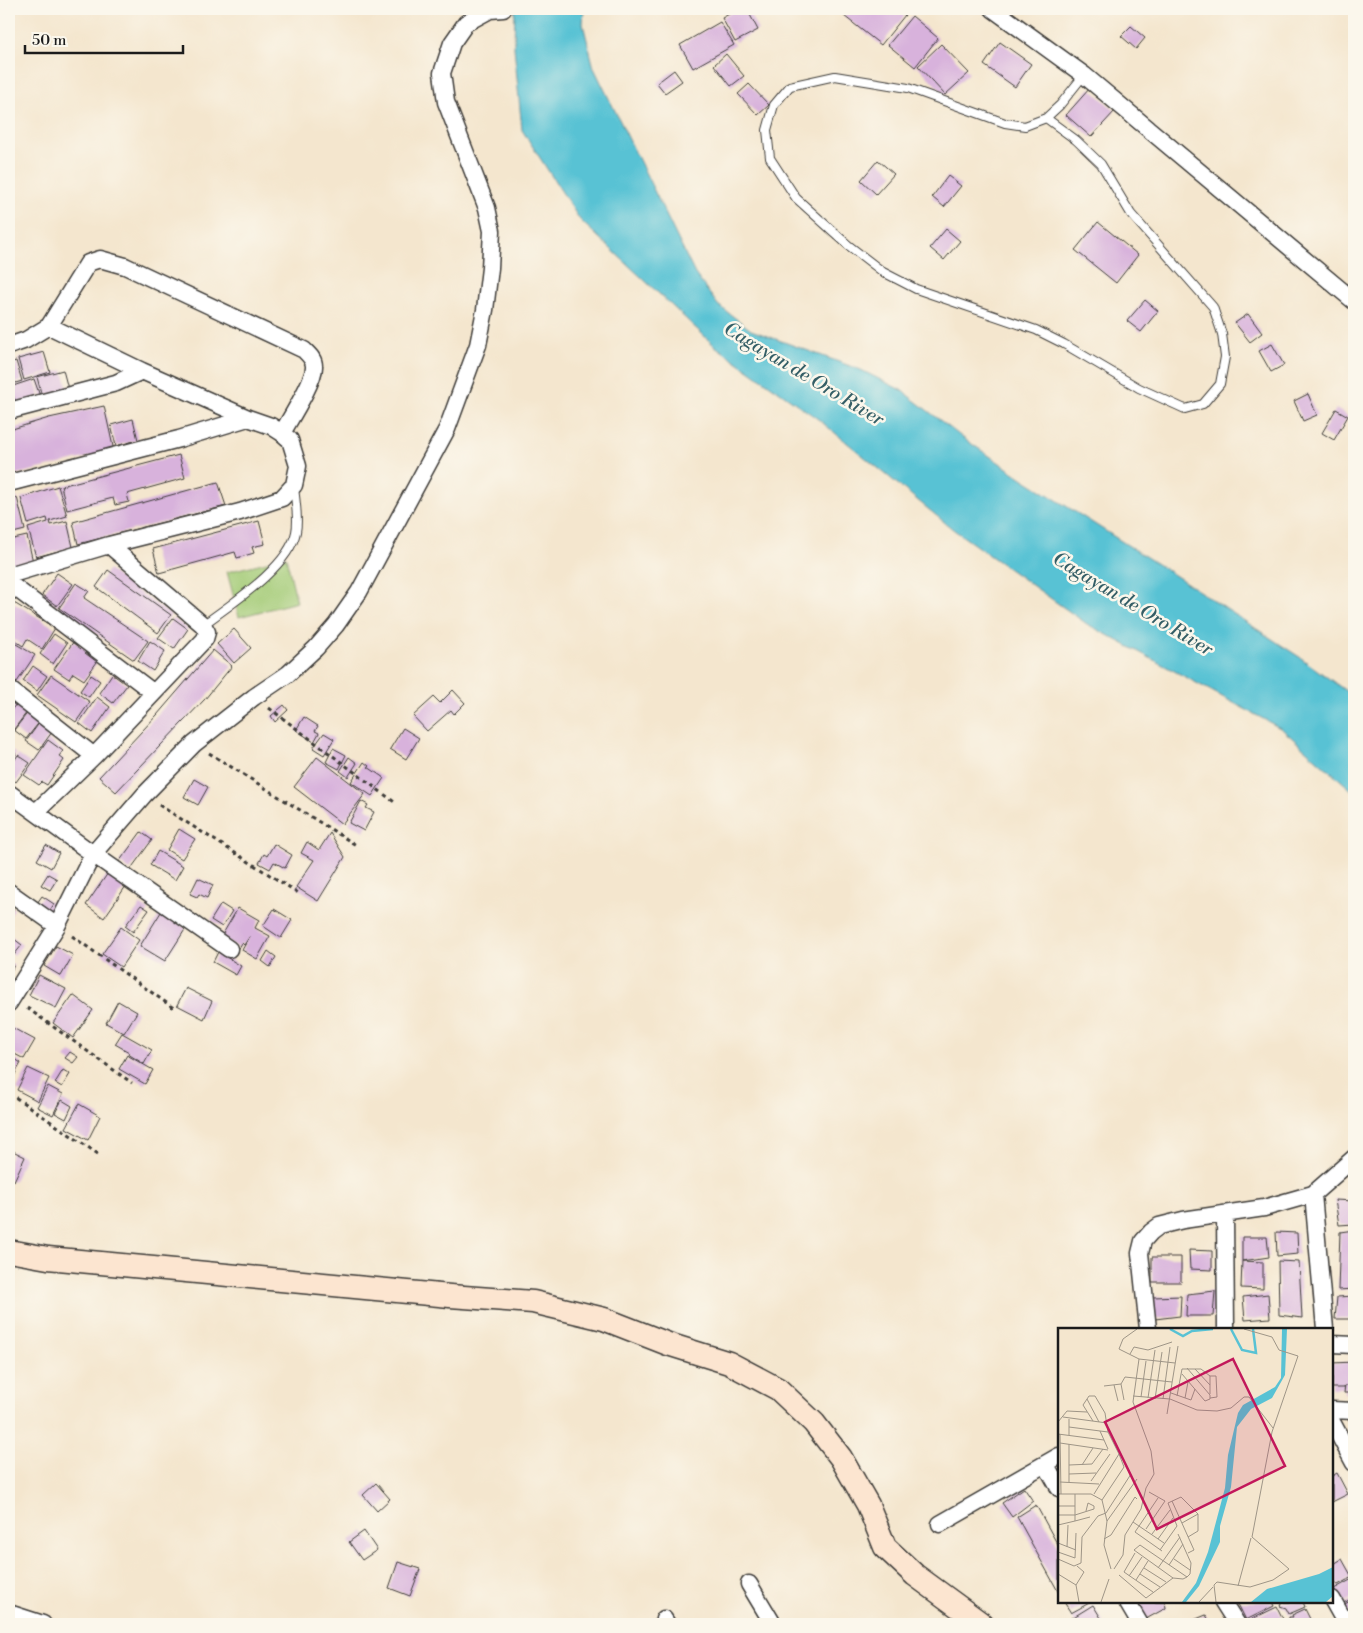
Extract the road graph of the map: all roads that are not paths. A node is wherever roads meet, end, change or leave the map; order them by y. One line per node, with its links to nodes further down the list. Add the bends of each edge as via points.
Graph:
1 (993, 9): 3 (street)
2 (496, 10): 23 (street, via 466,23 452,43 442,73 446,102 487,208 492,231 485,310 475,354 447,429 359,592 336,625 288,674 194,744)
3 (1084, 75): 4 (lane); 5 (street)
4 (1046, 118): 4 (lane, via 1025,126 908,88 835,76 790,86 774,105 767,130 770,158 796,198 883,272 916,289 1036,330 1139,388 1185,409 1202,404 1220,384 1226,356 1213,307 1132,214 1101,164)
5 (1354, 301)
6 (49, 326): 7 (street); 8 (street); 11 (street, via 88,263 100,259 125,266 304,350 312,358 315,367 309,385)
7 (9, 346)
8 (142, 371): 9 (street, via 116,383); 10 (street)
9 (9, 412)
10 (248, 418): 11 (street); 12 (street)
11 (282, 433): 13 (street, via 290,440 298,466)
12 (9, 483)
13 (294, 485): 14 (street, via 282,498 240,512); 17 (lane, via 296,530 292,544 278,565)
14 (109, 545): 15 (street); 17 (street)
15 (9, 574)
16 (9, 583): 19 (street)
17 (203, 625): 19 (street, via 207,632 205,639)
18 (9, 689): 20 (street)
19 (154, 693): 20 (street)
20 (94, 756): 22 (street)
21 (9, 794): 22 (street)
22 (36, 812): 23 (street)
23 (93, 854): 25 (street); 26 (street)
24 (9, 892): 25 (street)
25 (57, 926): 27 (street)
26 (229, 949)
27 (10, 999)
28 (1354, 1158): 29 (street)
29 (1313, 1194): 30 (street, via 1264,1208); 34 (street)
30 (1224, 1214): 32 (street, via 1159,1226 1143,1241 1140,1253); 33 (street)
31 (9, 1251): 51 (street, via 58,1259 533,1302 604,1319 729,1363 778,1389 814,1422 864,1497 885,1547 915,1575)
32 (1148, 1328)
33 (1226, 1328)
34 (1325, 1328)
35 (1333, 1344): 36 (street)
36 (1354, 1345)
37 (1333, 1410): 38 (street)
38 (1354, 1411)
39 (1333, 1424): 41 (street)
40 (1052, 1460): 42 (street); 43 (street)
41 (1354, 1463)
42 (1058, 1484)
43 (940, 1524)
44 (749, 1584): 50 (street)
45 (1333, 1601): 54 (street)
46 (1128, 1603): 52 (street)
47 (1224, 1603): 53 (street)
48 (17, 1618): 49 (street)
49 (43, 1624)
50 (773, 1624)
51 (982, 1624)
52 (1140, 1624)
53 (1237, 1624)
54 (1346, 1624)

